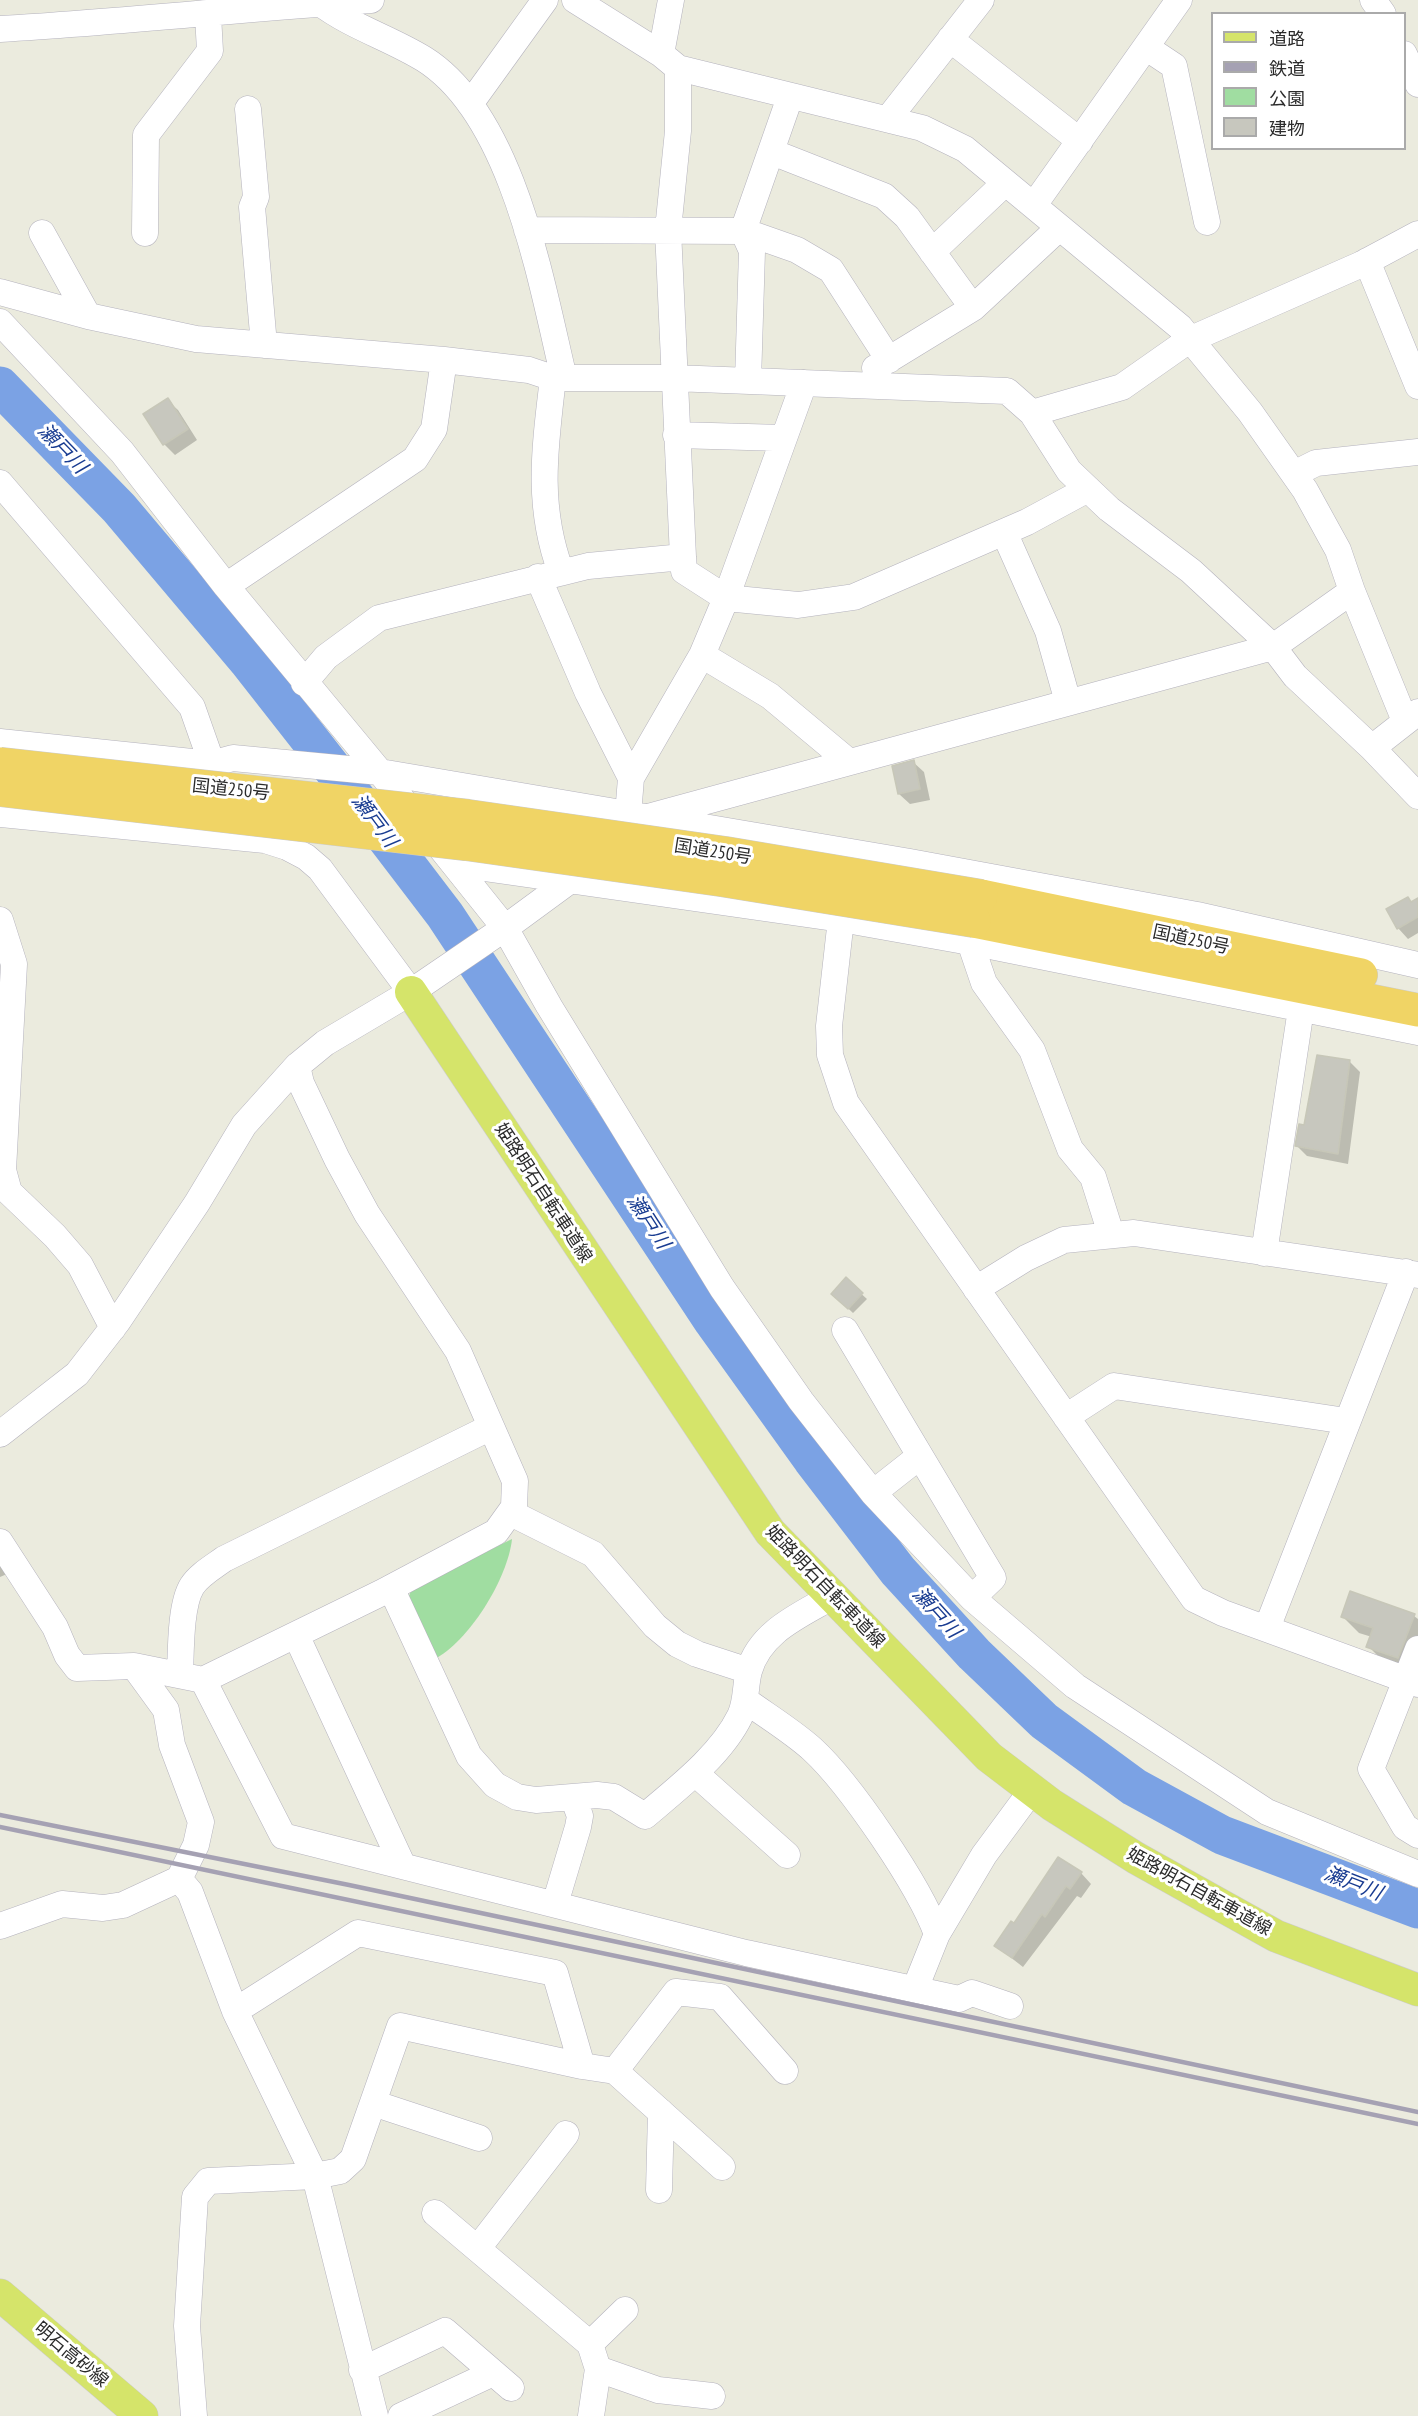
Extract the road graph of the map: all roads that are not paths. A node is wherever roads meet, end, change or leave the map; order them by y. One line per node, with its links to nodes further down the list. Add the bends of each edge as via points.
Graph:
1 (371, 0): 7 (street)
2 (545, 0): 16 (street)
3 (575, 0): 13 (street)
4 (670, 0): 13 (street)
5 (981, 0): 10 (street)
6 (1179, 0): 11 (street)
7 (320, 3): 8 (street); 16 (street, via 343,20 425,59)
8 (208, 15): 9 (street); 29 (street, via 210,51 146,135)
9 (0, 29)
10 (950, 39): 18 (street); 19 (street)
11 (1147, 48): 19 (street); 23 (street, via 1173,66)
12 (1406, 58): 14 (street)
13 (670, 61): 15 (street); 26 (street, via 678,131)
14 (1418, 84)
15 (790, 97): 18 (street); 20 (street)
16 (470, 104): 25 (street, via 509,175)
17 (248, 109): 38 (street)
18 (888, 119): 21 (street, via 922,128 965,149)
19 (1080, 141): 22 (street)
20 (772, 152): 27 (street); 31 (street, via 884,196 899,208)
21 (1005, 183): 22 (street); 31 (street)
22 (1034, 205): 24 (street)
23 (1207, 222)
24 (1059, 228): 34 (street); 37 (street, via 1180,327)
25 (527, 230): 26 (street); 41 (street)
26 (668, 231): 27 (street); 42 (street)
27 (743, 231): 40 (street, via 797,250 831,270); 43 (street, via 752,251)
28 (42, 233): 35 (street)
29 (145, 233)
30 (1418, 234): 32 (street)
31 (932, 252): 34 (street)
32 (1367, 261): 37 (street); 46 (street)
33 (0, 292): 35 (street)
34 (973, 308): 40 (street)
35 (88, 316): 38 (street, via 196,339)
36 (0, 322): 57 (street, via 122,452)
37 (1188, 340): 47 (street, via 1122,387); 51 (street, via 1250,412)
38 (264, 345): 39 (street)
39 (444, 360): 41 (street, via 529,370); 57 (street, via 434,429 415,459)
40 (889, 360): 45 (street)
41 (559, 378): 42 (street); 56 (street, via 542,480 551,543)
42 (673, 378): 43 (street); 48 (street)
43 (748, 381): 44 (street)
44 (804, 383): 45 (street); 49 (street)
45 (846, 385): 47 (street, via 1007,391)
46 (1418, 386)
47 (1032, 412): 53 (street, via 1069,471)
48 (676, 435): 49 (street); 55 (street)
49 (783, 438): 59 (street)
50 (1418, 452): 51 (street, via 1316,463)
51 (1294, 474): 58 (street, via 1338,550)
52 (0, 483): 67 (street, via 192,707)
53 (1088, 489): 54 (street); 60 (street, via 1191,571)
54 (1004, 532): 59 (street, via 854,597 798,605); 63 (street, via 1048,631)
55 (683, 557): 56 (street, via 616,562); 59 (street, via 684,571)
56 (549, 575): 62 (street, via 379,618 326,657); 71 (street, via 588,693)
57 (226, 586): 62 (street)
58 (1352, 591): 60 (street); 64 (street)
59 (726, 598): 61 (street)
60 (1273, 646): 63 (street); 66 (street, via 1294,676)
61 (702, 655): 68 (street, via 770,696); 71 (street)
62 (304, 683): 70 (street)
63 (1068, 702): 68 (street)
64 (1411, 717): 66 (street)
65 (0, 742): 67 (street)
66 (1372, 748): 73 (street)
67 (222, 761): 70 (street); 76 (street)
68 (848, 761): 75 (street)
69 (0, 764): 82 (highway, 国道250号, bridge, via 468,816 725,853)
70 (380, 772): 75 (street); 78 (street)
71 (632, 778): 75 (street)
72 (0, 790): 82 (highway, 国道250号, bridge, via 466,844)
73 (1418, 796)
74 (0, 814): 76 (street)
75 (638, 816): 77 (street); 79 (street, via 640,829)
76 (241, 837): 86 (street, via 287,847 320,869)
77 (910, 862): 82 (street); 84 (street, via 1197,915)
78 (456, 864): 79 (street); 83 (street)
79 (572, 879): 81 (street); 83 (street)
80 (0, 920): 95 (street, via 14,964 3,1170 9,1192 80,1265)
81 (841, 920): 82 (street); 94 (street, via 829,1046 846,1103)
82 (975, 920): 85 (highway, 国道250号); 87 (street); 88 (highway, 国道250号); 91 (street, via 984,983 1032,1050 1070,1149 1093,1177)
83 (505, 928): 86 (street); 102 (street, via 722,1288 801,1401)
84 (1418, 965)
85 (1418, 987)
86 (415, 989): 90 (street, via 325,1043); 106 (main road, 姫路明石自転車道線, via 770,1532)
87 (1302, 1009): 89 (street); 92 (street)
88 (1418, 1010)
89 (1418, 1032)
90 (297, 1066): 95 (street, via 244,1125); 99 (street, via 301,1083 337,1159 367,1214 458,1351)
91 (1111, 1234): 92 (street, via 1134,1233); 94 (street, via 1064,1240 1026,1257)
92 (1264, 1253): 93 (street)
93 (1412, 1274): 98 (street)
94 (976, 1289): 97 (street)
95 (113, 1328): 100 (street, via 77,1374)
96 (845, 1330): 101 (street)
97 (1066, 1417): 98 (street, via 1114,1386); 108 (street, via 1194,1599)
98 (1346, 1421): 108 (street)
99 (491, 1426): 103 (street, via 515,1480); 113 (street, via 206,1571 191,1587 186,1608)
100 (0, 1434)
101 (920, 1456): 102 (street); 107 (street, via 993,1578)
102 (873, 1493): 107 (street)
103 (511, 1513): 105 (street, via 496,1532); 112 (street, via 593,1554 655,1626 677,1644)
104 (0, 1542): 111 (street, via 77,1668)
105 (391, 1588): 109 (street); 118 (street, via 469,1756 495,1785 517,1797)
106 (833, 1596): 112 (street, via 782,1625 763,1644); 117 (main road, 姫路明石自転車道線, via 989,1757)
107 (972, 1598): 122 (street, via 1075,1686 1268,1812)
108 (1267, 1628): 114 (street)
109 (296, 1635): 113 (street); 121 (street)
110 (1418, 1649): 114 (street)
111 (134, 1666): 113 (street); 123 (street, via 166,1710 172,1745 201,1822 196,1845)
112 (749, 1671): 115 (street)
113 (191, 1677): 121 (street, via 283,1836)
114 (1412, 1682): 119 (street, via 1371,1769)
115 (745, 1701): 116 (street, via 730,1731); 126 (street, via 823,1761 865,1814 919,1895)
116 (695, 1773): 118 (street, via 645,1816 614,1797); 120 (street)
117 (1032, 1790): 126 (street, via 984,1855); 128 (main road, 姫路明石自転車道線, via 1136,1858 1276,1936)
118 (573, 1797): 124 (street, via 580,1816)
119 (1411, 1831): 122 (street)
120 (787, 1855)
121 (402, 1864): 124 (street)
122 (1407, 1870)
123 (179, 1880): 125 (street, via 123,1905 104,1908 62,1904); 130 (street, via 190,1892)
124 (555, 1904): 127 (street, via 746,1953)
125 (0, 1926)
126 (937, 1934): 127 (street)
127 (915, 1989): 129 (street, via 958,1999 972,1993)
128 (1418, 1990)
129 (1010, 2006)
130 (235, 2011): 131 (street, via 358,1933 555,1973); 139 (street)
131 (582, 2066): 133 (street); 134 (street, via 400,2026)
132 (785, 2070): 133 (street, via 720,1997 676,1992)
133 (615, 2071): 135 (street)
134 (373, 2103): 137 (street); 139 (street, via 353,2159 340,2171)
135 (661, 2112): 138 (street); 140 (street)
136 (567, 2134): 142 (street)
137 (479, 2138)
138 (722, 2167)
139 (315, 2176): 147 (street); 150 (street, via 208,2181 195,2197 187,2326)
140 (659, 2190)
141 (435, 2213): 142 (street)
142 (478, 2248): 145 (street)
143 (0, 2295): 149 (main road, 明石高砂線)
144 (625, 2310): 145 (street)
145 (590, 2344): 146 (street)
146 (598, 2369): 148 (street, via 658,2390); 153 (street)
147 (362, 2370): 151 (street); 152 (street, via 445,2331 502,2380)
148 (712, 2396)
149 (142, 2416)
150 (194, 2416)
151 (375, 2416)
152 (401, 2416)
153 (591, 2416)

